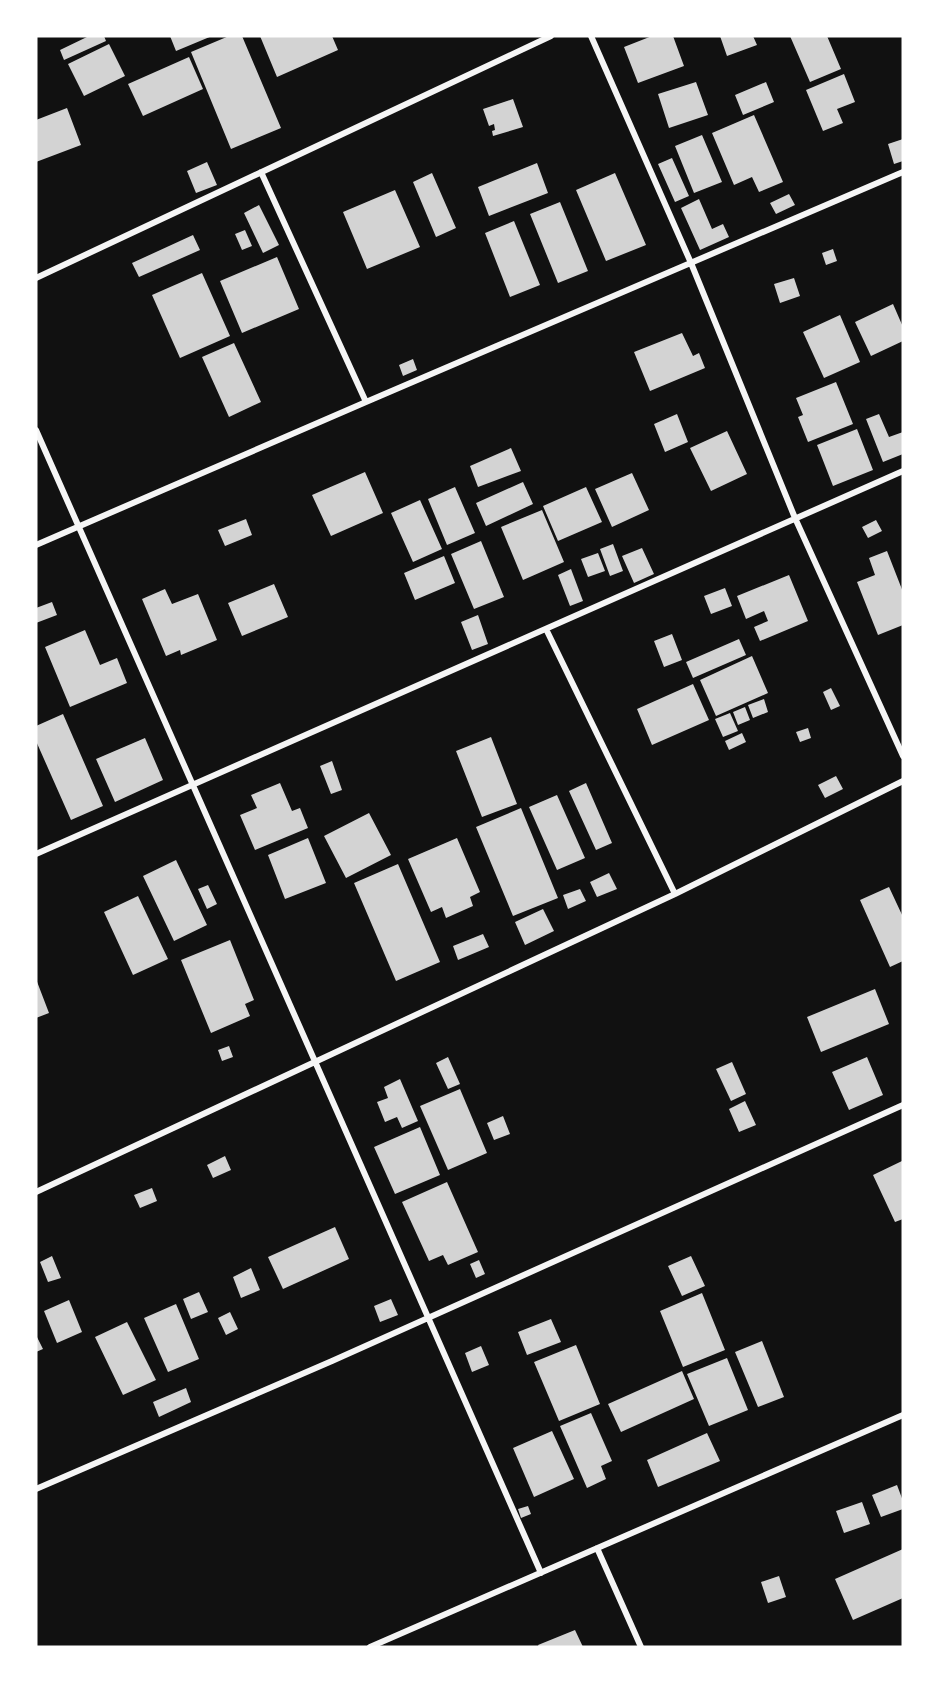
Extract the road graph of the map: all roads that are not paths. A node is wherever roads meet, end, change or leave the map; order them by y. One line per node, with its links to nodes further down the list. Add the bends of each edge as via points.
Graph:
1 (551, 36): 3 (street)
2 (591, 36): 5 (street)
3 (261, 172): 6 (street); 7 (street)
4 (903, 172): 5 (street)
5 (691, 263): 7 (street); 10 (street)
6 (36, 278)
7 (366, 402): 11 (street)
8 (36, 430): 11 (street)
9 (903, 471): 10 (street)
10 (795, 518): 13 (street); 14 (street)
11 (78, 526): 12 (street); 16 (street)
12 (36, 545)
13 (546, 629): 16 (street); 18 (street)
14 (903, 756)
15 (903, 781): 18 (street)
16 (193, 785): 17 (street); 19 (street)
17 (36, 854)
18 (675, 894): 19 (street)
19 (315, 1061): 21 (street); 22 (street)
20 (903, 1106): 22 (street)
21 (36, 1192)
22 (428, 1318): 24 (street); 26 (street)
23 (903, 1415): 25 (street)
24 (36, 1489)
25 (597, 1548): 26 (street); 28 (street)
26 (541, 1573): 27 (street)
27 (370, 1647)
28 (641, 1647)

